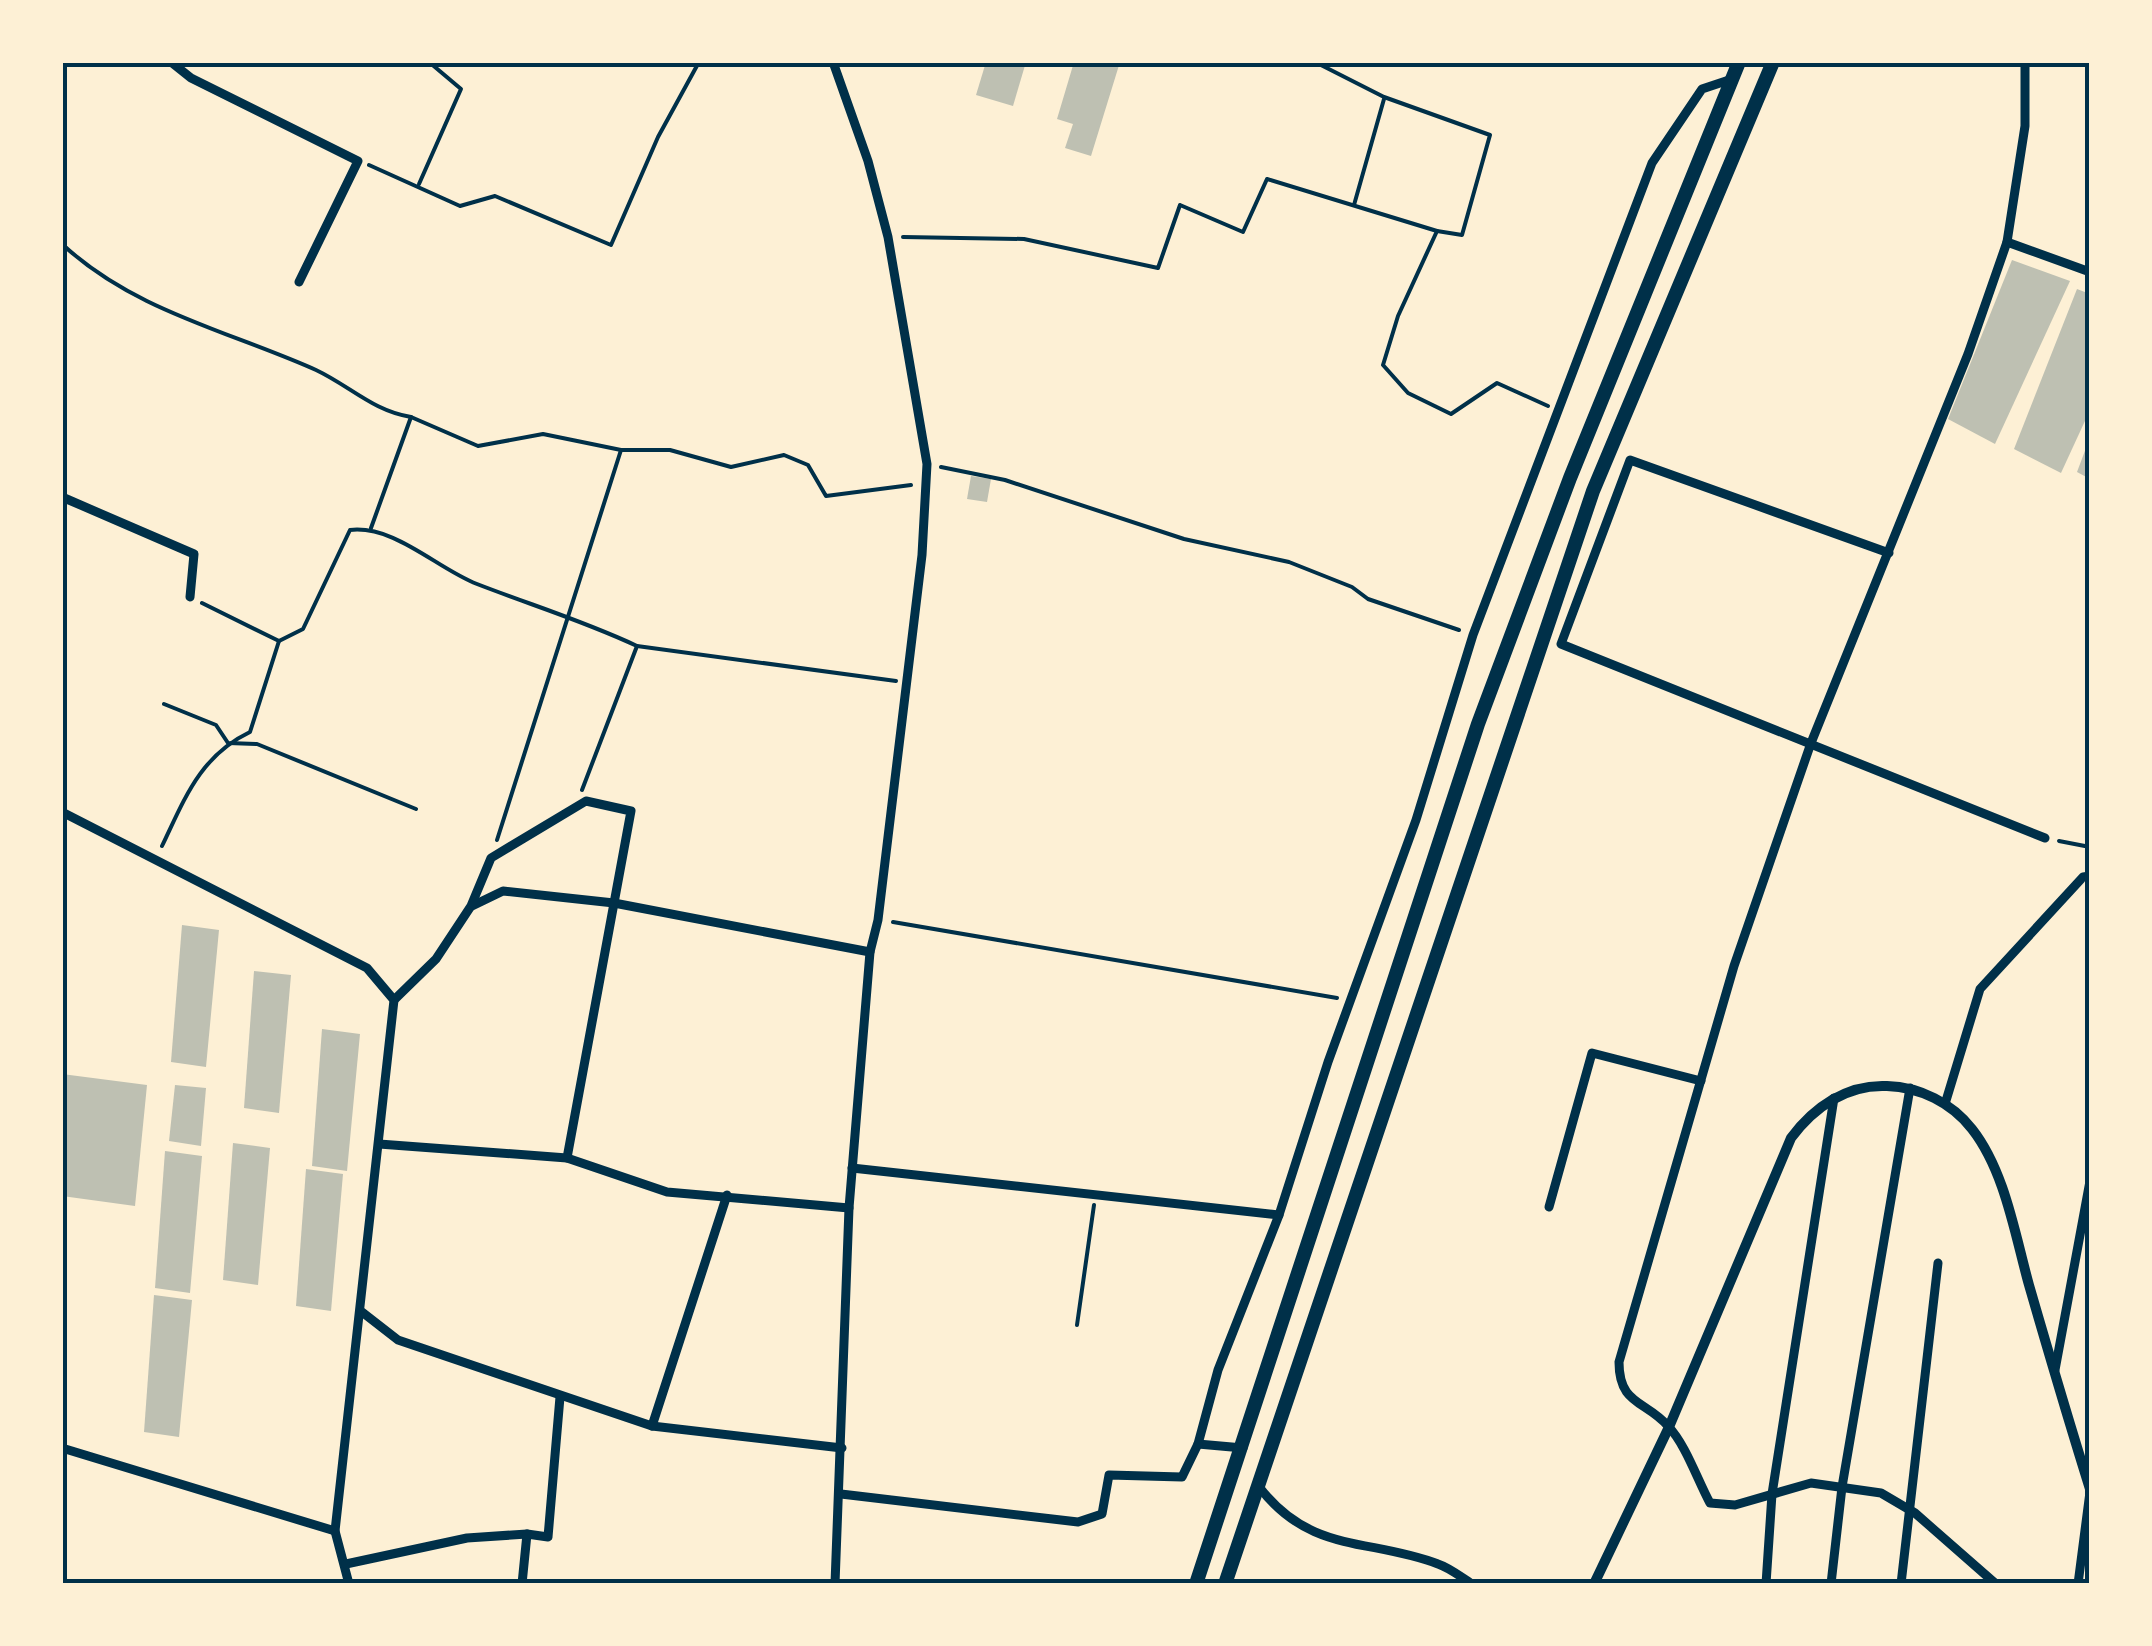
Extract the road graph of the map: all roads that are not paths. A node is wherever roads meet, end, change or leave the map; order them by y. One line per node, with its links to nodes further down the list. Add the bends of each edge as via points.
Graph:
1 (171, 62): 9 (street, via 358,161)
2 (833, 62): 19 (street, via 888,237 926,464)
3 (1740, 62): 6 (highway)
4 (1773, 62): 45 (highway, via 1593,491)
5 (2026, 62): 7 (street, via 2025,126)
6 (1732, 79): 32 (street, via 1702,89 1665,138 1473,635); 42 (highway, via 1478,724)
7 (2007, 242): 8 (street); 11 (street)
8 (2090, 272)
9 (299, 282)
10 (62, 497): 12 (street, via 194,554)
11 (1888, 553): 13 (street); 13 (street, via 1630,460 1561,644)
12 (190, 597)
13 (1812, 744): 15 (street); 21 (street)
14 (62, 812): 20 (street, via 367,968)
15 (2044, 838)
16 (2090, 876): 24 (street, via 1980,989)
17 (614, 903): 18 (street, via 503,890); 18 (street, via 630,811 586,801 490,858); 19 (street); 26 (street)
18 (471, 906): 20 (street, via 436,959)
19 (870, 952): 27 (street)
20 (394, 1000): 25 (street)
21 (1700, 1081): 30 (street, via 1592,1053); 38 (street, via 1619,1362 1619,1382 1632,1400)
22 (1910, 1088): 23 (street, via 1874,1086); 24 (street); 44 (street)
23 (1834, 1098): 38 (street, via 1791,1138); 48 (street)
24 (1946, 1104): 35 (street, via 1986,1153)
25 (380, 1144): 26 (street); 34 (street)
26 (567, 1158): 29 (street, via 668,1192)
27 (852, 1168): 31 (street); 32 (street)
28 (2090, 1181): 35 (street)
29 (727, 1195): 31 (street); 37 (street)
30 (1549, 1207)
31 (849, 1208): 41 (street)
32 (1280, 1216): 39 (street, via 1218,1370)
33 (1938, 1263): 49 (street)
34 (362, 1312): 36 (street, via 398,1340); 50 (street)
35 (2054, 1373): 46 (street)
36 (560, 1398): 37 (street); 51 (street, via 548,1536)
37 (652, 1426): 41 (street)
38 (1669, 1426): 48 (street, via 1710,1502 1735,1506); 59 (street)
39 (1198, 1444): 42 (street); 47 (street, via 1182,1477 1109,1474 1102,1514 1078,1522)
40 (62, 1448): 50 (street)
41 (842, 1448): 47 (street)
42 (1244, 1448): 43 (highway)
43 (1232, 1481): 45 (highway); 56 (highway)
44 (1842, 1487): 48 (street, via 1810,1482); 49 (street, via 1882,1493); 61 (street)
45 (1260, 1488): 57 (highway); 58 (street, via 1277,1510 1330,1542 1438,1564)
46 (2090, 1491): 64 (street)
47 (841, 1494): 55 (street)
48 (1772, 1494): 60 (street)
49 (1909, 1510): 62 (street); 63 (street)
50 (334, 1531): 52 (street)
51 (527, 1534): 52 (street, via 468,1538); 54 (street)
52 (346, 1564): 53 (street)
53 (349, 1584)
54 (522, 1584)
55 (836, 1584)
56 (1196, 1584)
57 (1225, 1584)
58 (1472, 1584)
59 (1594, 1584)
60 (1766, 1584)
61 (1831, 1584)
62 (1901, 1584)
63 (1996, 1584)
64 (2078, 1584)

